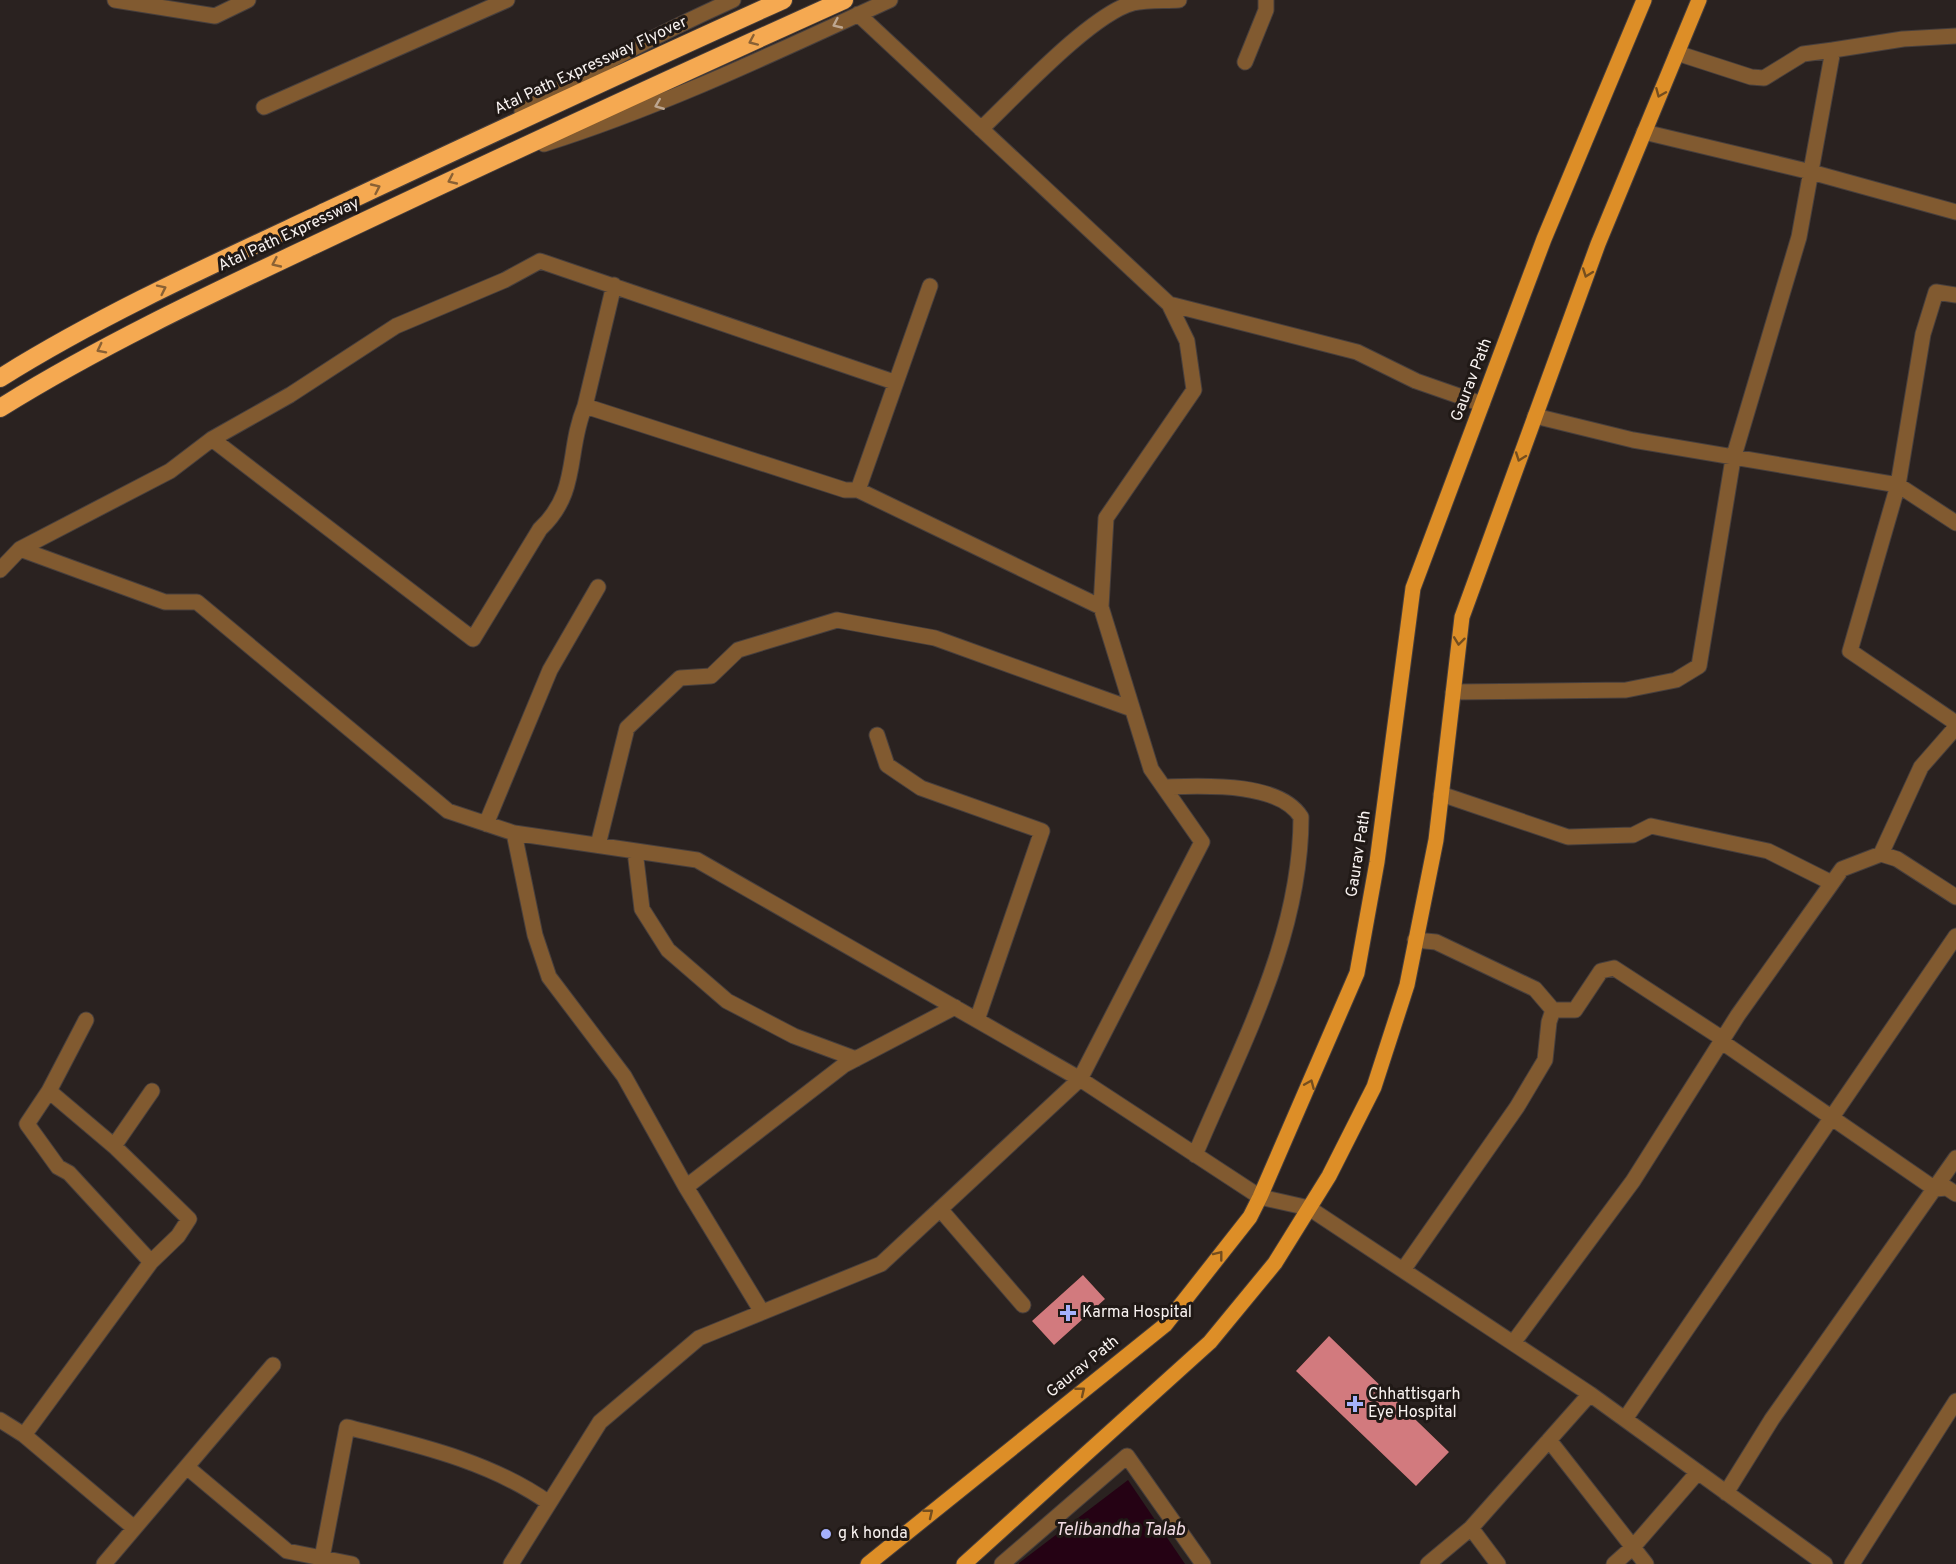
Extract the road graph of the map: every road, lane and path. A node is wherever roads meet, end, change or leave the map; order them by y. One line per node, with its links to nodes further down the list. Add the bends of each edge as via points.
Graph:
1 (115, 0): 2 (street, via 215,16)
2 (248, 0)
3 (507, 0): 17 (street)
4 (733, 0): 20 (street, via 585,73)
5 (783, 0): 20 (highway, Atal Path Expressway Flyover)
6 (844, 0): 21 (highway, Atal Path Expressway, one-way to 21)
7 (890, 0): 12 (street)
8 (1179, 0): 18 (street, via 1133,3 1110,13)
9 (1266, 0): 16 (street, via 1266,10)
10 (1644, 0): 30 (main road, Gaurav Path, via 1544,239)
11 (1699, 0): 15 (main road)
12 (858, 14): 18 (street); 21 (street, one-way to 21, via 679,97)
13 (1956, 36): 14 (street, via 1903,39)
14 (1833, 50): 15 (street, via 1803,54 1764,78); 22 (street)
15 (1677, 53): 19 (main road, one-way to 19)
16 (1245, 62)
17 (264, 107)
18 (981, 129): 27 (street)
19 (1644, 132): 22 (street); 33 (main road, one-way to 33)
20 (482, 138): 28 (highway, Atal Path Expressway, one-way to 20, via 53,345 158,291)
21 (492, 161): 32 (highway, Atal Path Expressway, one-way to 32, via 158,319 65,367)
22 (1811, 172): 23 (street); 35 (street, via 1799,237)
23 (1956, 212)
24 (614, 285): 29 (street); 31 (street); 34 (street, via 540,261 396,326 290,395)
25 (930, 286): 29 (street)
26 (1956, 295): 36 (street, via 1936,292 1923,334)
27 (1168, 304): 30 (street, via 1357,352 1416,381); 42 (street, via 1187,341 1194,390 1106,518)
28 (0, 378)
29 (894, 382): 37 (street)
30 (1482, 404): 74 (main road, Gaurav Path, one-way to 30, via 1357,973 1377,862 1413,588)
31 (585, 406): 34 (street, via 578,424 569,486 473,639); 37 (street, via 845,490)
32 (0, 408)
33 (1535, 416): 35 (street); 43 (main road, one-way to 43, via 1462,617)
34 (212, 439): 39 (street, via 170,471)
35 (1733, 459): 36 (street); 43 (street, via 1699,666 1676,680 1626,690)
36 (1898, 485): 38 (street); 45 (street, via 1850,651)
37 (858, 490): 42 (street)
38 (1956, 523)
39 (20, 549): 40 (street); 49 (street, via 165,602 197,602 448,811)
40 (0, 570)
41 (598, 586): 49 (street, via 550,670)
42 (1101, 607): 44 (street)
43 (1453, 692): 48 (main road)
44 (1132, 709): 47 (street, via 1152,769); 51 (street, via 935,638 837,620 738,651 711,676 680,678 672,685 627,728)
45 (1956, 725): 53 (street, via 1921,767)
46 (877, 735): 61 (street, via 887,765 921,788 1042,831)
47 (1164, 787): 64 (street, via 1202,842); 69 (street, via 1227,785 1272,797 1295,807 1301,817 1295,892 1280,952)
48 (1441, 794): 54 (street, via 1568,837 1633,835 1651,826 1768,851); 57 (main road, via 1436,840)
49 (486, 824): 50 (street)
50 (514, 833): 51 (street); 71 (street, via 535,935 549,977 624,1076)
51 (598, 845): 52 (street)
52 (635, 850): 58 (street, via 697,860); 63 (street, via 642,909 668,950 727,1001 794,1036)
53 (1881, 854): 54 (street, via 1842,869); 55 (street, via 1897,859)
54 (1832, 883): 62 (street)
55 (1956, 897)
56 (1956, 936): 67 (street)
57 (1415, 940): 59 (street, via 1436,942 1534,990); 75 (main road, via 1407,985 1374,1087)
58 (955, 1008): 61 (street); 63 (street)
59 (1553, 1010): 62 (street, via 1575,1010 1601,971 1614,968); 78 (street, via 1545,1060 1517,1107)
60 (86, 1020): 65 (street)
61 (977, 1020): 64 (street)
62 (1723, 1039): 67 (street); 81 (street, via 1633,1180)
63 (856, 1059): 71 (street)
64 (1080, 1079): 69 (street); 76 (street)
65 (49, 1091): 68 (street); 77 (street, via 27,1124 58,1167 69,1173)
66 (152, 1091): 68 (street)
67 (1832, 1117): 72 (street); 85 (street)
68 (114, 1146): 77 (street, via 189,1220)
69 (1195, 1155): 74 (street)
70 (1956, 1158): 72 (street)
71 (686, 1187): 80 (street)
72 (1935, 1190): 73 (street, via 1947,1188); 91 (street, via 1772,1419)
73 (1956, 1194)
74 (1260, 1197): 75 (street); 101 (main road, Gaurav Path, one-way to 74, via 1165,1325 1250,1217)
75 (1309, 1208): 78 (street); 102 (main road, via 1275,1263 1210,1342)
76 (940, 1209): 79 (street); 80 (street, via 881,1263)
77 (151, 1262): 87 (street)
78 (1403, 1270): 81 (street)
79 (1023, 1305)
80 (762, 1312): 92 (street, via 699,1338 600,1422)
81 (1513, 1343): 83 (street)
82 (273, 1365): 89 (street)
83 (1590, 1394): 85 (street); 88 (street)
84 (1956, 1401): 109 (street)
85 (1625, 1419): 90 (street)
86 (0, 1420): 87 (street)
87 (24, 1435): 93 (street)
88 (1549, 1440): 94 (street); 95 (street)
89 (188, 1468): 93 (street); 96 (street, via 287,1551)
90 (1698, 1472): 91 (street); 95 (street)
91 (1726, 1492): 97 (street)
92 (549, 1503): 96 (street, via 520,1483 427,1447 347,1427); 100 (street)
93 (133, 1527): 98 (street)
94 (1472, 1528): 105 (street); 106 (street)
95 (1633, 1547): 107 (street); 108 (street)
96 (322, 1558): 99 (street)
97 (1817, 1562)
98 (104, 1564)
99 (352, 1564)
100 (511, 1564)
101 (868, 1564)
102 (964, 1564)
103 (1002, 1564): 104 (street, via 1127,1456)
104 (1203, 1564)
105 (1428, 1564)
106 (1498, 1564)
107 (1614, 1564)
108 (1646, 1564)
109 (1852, 1564)

